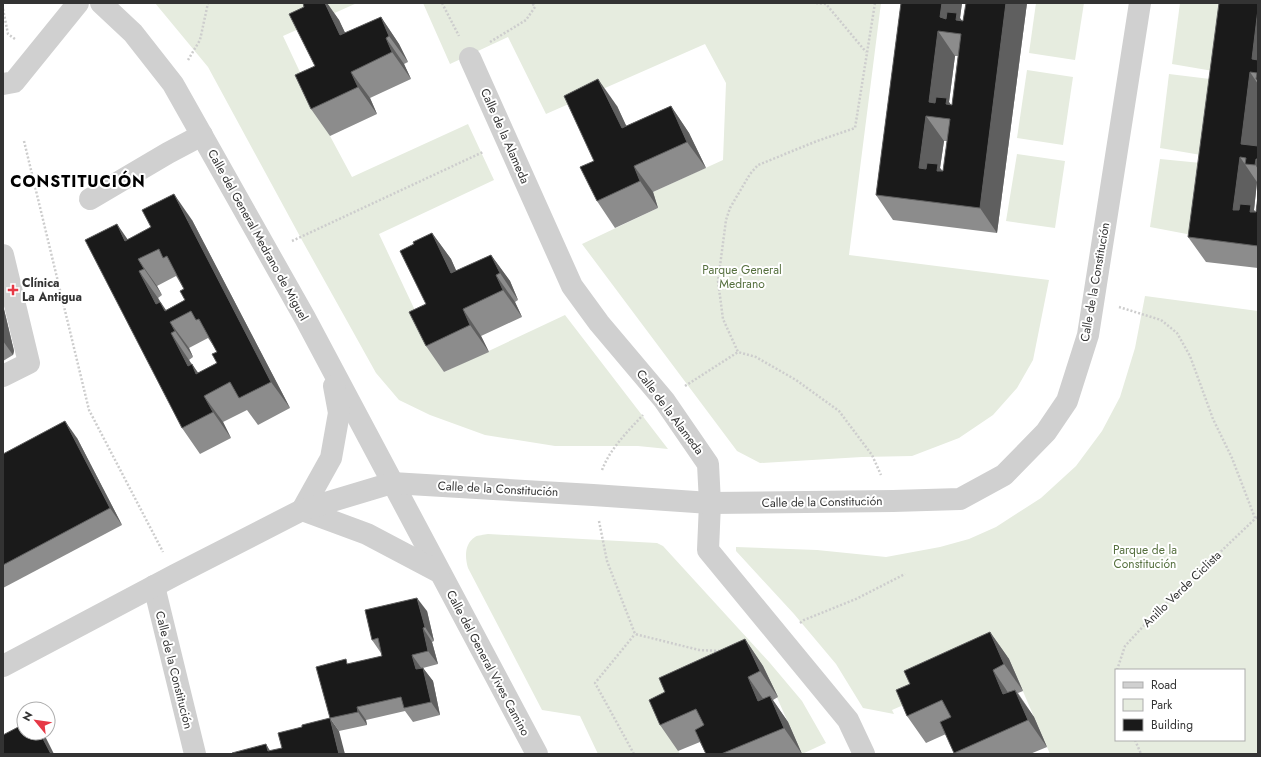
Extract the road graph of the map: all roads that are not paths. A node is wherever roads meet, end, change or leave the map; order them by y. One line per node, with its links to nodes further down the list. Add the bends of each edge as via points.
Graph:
1 (78, 3): 5 (street, via 14,82)
2 (101, 3): 6 (street, Calle del General Medrano de Miguel, via 133,33 173,84)
3 (1140, 3): 12 (street, Calle de la Constitución, via 1088,335 1067,401 1046,432 1004,475 960,499)
4 (469, 56): 12 (street, Calle de la Alameda, via 572,286 599,323 664,400 708,464)
5 (3, 84)
6 (202, 135): 7 (street); 9 (street, Calle del General Medrano de Miguel)
7 (90, 199)
8 (3, 255): 10 (street, via 29,363)
9 (330, 365): 11 (street, Calle del General Medrano de Miguel); 13 (street, via 340,413 330,458)
10 (3, 376)
11 (392, 483): 12 (street, Calle de la Constitución); 13 (street, Calle de la Constitución); 14 (street, Calle del General Vives Camino)
12 (710, 503): 19 (street, Calle de la Alameda, via 708,550 848,720)
13 (302, 510): 14 (street, via 367,534); 15 (street, Calle de la Constitución)
14 (439, 572): 18 (street, Calle del General Vives Camino)
15 (154, 586): 16 (street, Calle de la Constitución); 17 (street, Calle de la Constitución)
16 (3, 666)
17 (195, 754)
18 (537, 754)
19 (864, 754)

